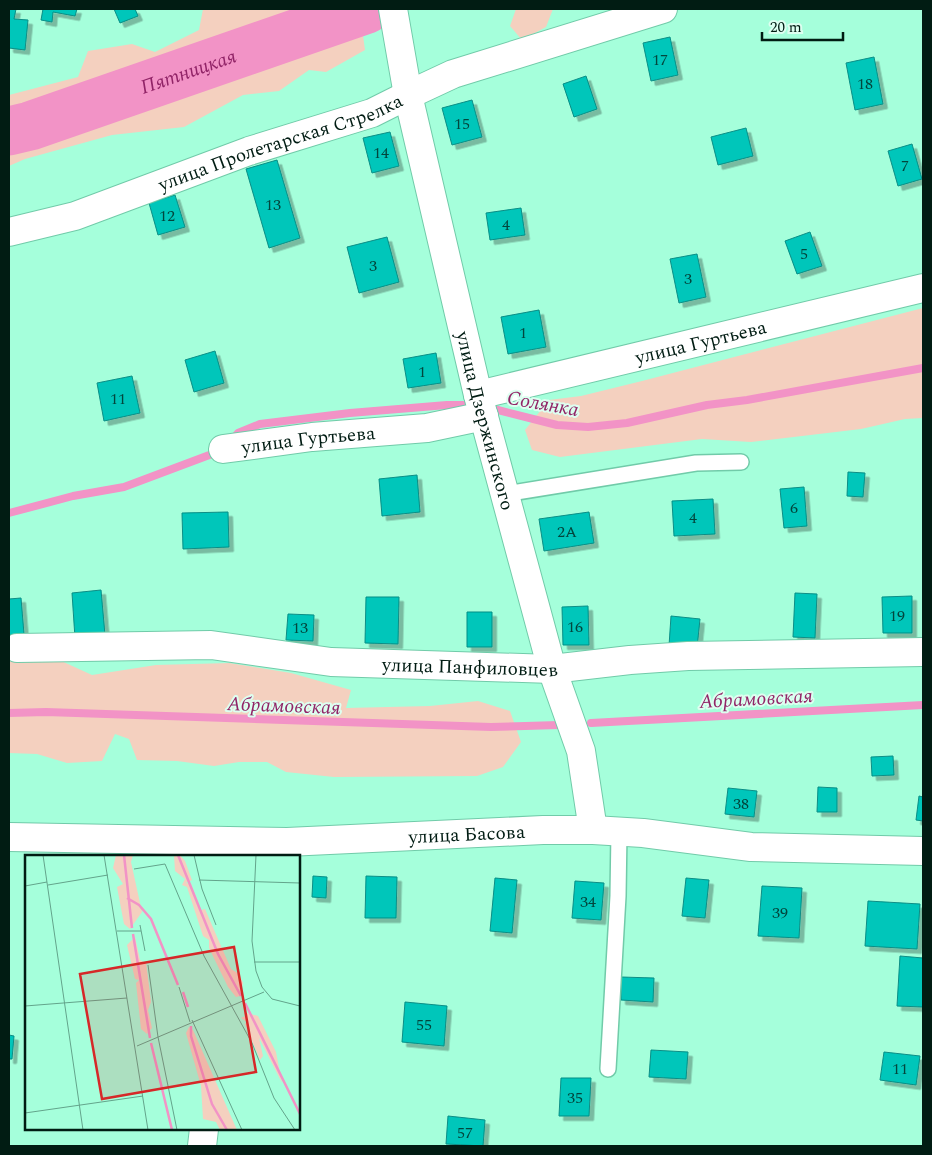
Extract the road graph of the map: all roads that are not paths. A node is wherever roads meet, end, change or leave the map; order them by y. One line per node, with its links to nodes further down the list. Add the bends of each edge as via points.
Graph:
1 (393, 9): 3 (street, улица Дзержинского)
2 (663, 9): 3 (street, улица Пролетарская Стрелка, via 453,74)
3 (408, 95): 4 (street, улица Пролетарская Стрелка, via 372,113 249,151 75,216); 6 (street, улица Дзержинского)
4 (9, 232)
5 (923, 288): 6 (street, улица Гуртьева)
6 (481, 406): 7 (street, улица Гуртьева, via 427,428 312,437); 9 (street, улица Дзержинского)
7 (223, 449)
8 (742, 462): 9 (lane, via 696,463)
9 (505, 494): 12 (street, улица Дзержинского)
10 (17, 648): 12 (street, улица Панфиловцев, via 211,645 339,663)
11 (923, 652): 12 (street, улица Панфиловцев, via 688,656)
12 (552, 669): 13 (street, улица Дзержинского)
13 (606, 831): 15 (street, улица Басова, via 543,830 297,842); 16 (street, улица Басова, via 751,847); 17 (lane, via 618,896)
14 (9, 837): 15 (street, улица Басова)
15 (235, 849)
16 (923, 851)
17 (608, 1069)
18 (204, 1130): 19 (street)
19 (202, 1146)

